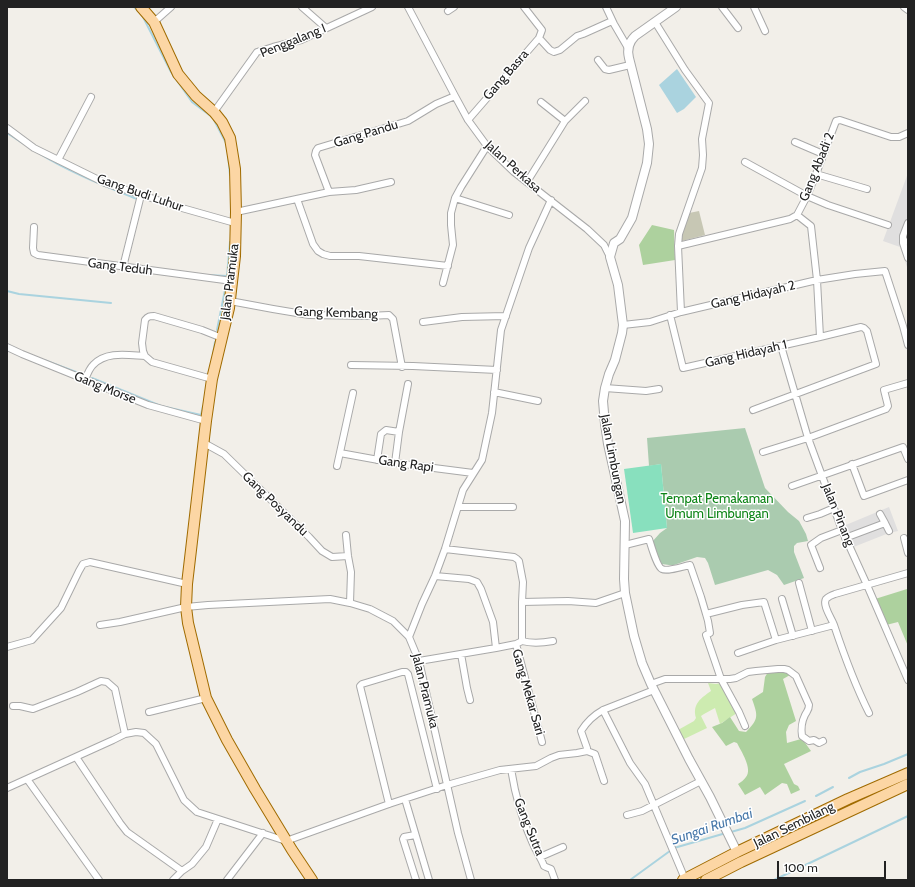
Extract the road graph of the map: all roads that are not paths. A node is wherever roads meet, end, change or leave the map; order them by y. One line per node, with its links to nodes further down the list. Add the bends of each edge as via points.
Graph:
1 (141, 7): 16 (main road, Jalan Pramuka)
2 (171, 7): 16 (street)
3 (302, 7): 18 (street)
4 (372, 7): 18 (street, Penggalang I)
5 (408, 7): 25 (street, Jalan Perkasa)
6 (454, 7): 13 (street)
7 (524, 7): 21 (street, Gang Basra, via 542,30)
8 (606, 7): 15 (street)
9 (676, 7): 17 (street)
10 (722, 7): 19 (street)
11 (754, 7): 20 (street)
12 (904, 7): 14 (street)
13 (448, 10)
14 (908, 10)
15 (612, 21): 21 (street, via 577,36 554,52); 22 (street)
16 (154, 22): 29 (main road, Jalan Pramuka, via 178,74 196,96)
17 (655, 22): 22 (street, via 632,39); 59 (street, via 709,103 702,139 702,168 679,234)
18 (326, 28): 29 (street, Penggalang I, via 301,40 257,52)
19 (738, 28)
20 (765, 31)
21 (539, 38): 30 (street, Gang Basra)
22 (628, 48): 24 (street)
23 (598, 60): 24 (street, via 609,70)
24 (630, 66): 57 (street, via 648,129 649,144 647,163 632,218 620,239)
25 (455, 96): 30 (street, Jalan Perkasa); 43 (street, Gang Pandu, via 408,121 318,148 315,155)
26 (91, 97): 37 (street)
27 (585, 101): 31 (street)
28 (541, 102): 31 (street)
29 (214, 112): 49 (main road, Jalan Pramuka, via 230,138 235,169)
30 (468, 120): 35 (street, Jalan Perkasa)
31 (565, 121): 41 (street)
32 (7, 128): 37 (street, Gang Budi Luhur, via 34,148)
33 (908, 133): 36 (street, Gang Abadi 2, via 896,138 840,120 836,121)
34 (795, 142): 36 (street)
35 (487, 146): 41 (street, Jalan Perkasa); 46 (street)
36 (823, 154): 39 (street, Gang Abadi 2)
37 (58, 160): 44 (street, Gang Budi Luhur, via 105,183)
38 (746, 162): 45 (street)
39 (816, 174): 42 (street); 45 (street, Gang Abadi 2)
40 (391, 182): 43 (street, via 356,190)
41 (527, 182): 48 (street, Jalan Perkasa)
42 (867, 189)
43 (329, 192): 47 (street)
44 (141, 195): 52 (street, Gang Budi Luhur); 63 (street)
45 (807, 196): 51 (street, Gang Abadi 2); 54 (street)
46 (455, 198): 50 (street); 62 (street, via 451,214 453,245)
47 (297, 199): 49 (street); 62 (street, via 314,244 322,254)
48 (551, 200): 58 (street, Jalan Perkasa); 70 (street, via 529,248)
49 (236, 212): 52 (main road, Jalan Pramuka)
50 (509, 215)
51 (797, 215): 59 (street, Gang Abadi 2, via 790,219); 65 (street, via 811,226)
52 (235, 223): 64 (main road, Jalan Pramuka)
53 (908, 223): 56 (street, via 903,236)
54 (888, 225)
55 (34, 227): 63 (street, Gang Teduh, via 33,248 38,256)
56 (905, 242): 61 (street)
57 (614, 243): 58 (street); 60 (street)
58 (604, 246): 60 (street, Jalan Perkasa)
59 (678, 246): 68 (street)
60 (610, 257): 72 (street, Jalan Limbungan, via 618,285)
61 (908, 258)
62 (448, 266): 66 (street)
63 (123, 267): 64 (street, Gang Teduh)
64 (232, 280): 67 (main road, Jalan Pramuka)
65 (817, 280): 68 (street, Gang Hidayah 2); 73 (street); 75 (street, Gang Hidayah 2, via 885,271)
66 (444, 283)
67 (230, 300): 74 (main road, Jalan Pramuka); 80 (street, Gang Kembang, via 309,315 389,315 393,319)
68 (681, 312): 69 (street, Gang Hidayah 2)
69 (670, 315): 72 (street, Gang Hidayah 2, via 650,322); 76 (street, Gang Hidayah 1, via 684,368)
70 (506, 316): 71 (street, via 462,317); 81 (street, via 501,330)
71 (423, 322)
72 (623, 326): 86 (street, Jalan Limbungan)
73 (820, 337): 76 (street, Gang Hidayah 1); 90 (street, Gang Hidayah 1, via 864,328 876,364)
74 (222, 338): 78 (street, via 150,316 145,320 142,343); 82 (main road, Jalan Pramuka)
75 (908, 345)
76 (781, 346): 90 (street, Jalan Pinang)
77 (7, 347): 83 (street, Gang Morse)
78 (144, 356): 82 (street, via 152,362); 83 (street, via 114,354 100,359 92,366)
79 (351, 365): 80 (street)
80 (402, 366): 81 (street)
81 (496, 370): 88 (street)
82 (212, 379): 93 (main road, Jalan Pramuka)
83 (85, 380): 93 (street, Gang Morse, via 148,405)
84 (908, 382): 95 (street, via 884,390 888,406 886,409)
85 (408, 384): 94 (street)
86 (605, 388): 87 (street, via 646,391); 119 (street, Jalan Limbungan, via 605,424 625,520)
87 (659, 389)
88 (494, 392): 91 (street); 104 (street, via 482,460)
89 (353, 393): 98 (street)
90 (795, 395): 92 (street); 95 (street, Jalan Pinang)
91 (538, 401)
92 (753, 410)
93 (206, 421): 96 (main road, Jalan Pramuka)
94 (399, 432): 100 (street, via 386,430 381,434); 101 (street)
95 (808, 438): 97 (street); 105 (street, Jalan Pinang)
96 (204, 443): 122 (street, Gang Posyandu, via 224,454 322,551 332,557); 127 (main road, Jalan Pramuka)
97 (763, 452)
98 (340, 453): 100 (street, Gang Rapi); 103 (street)
99 (908, 459): 102 (street, via 903,447)
100 (377, 460): 101 (street, Gang Rapi)
101 (395, 463): 104 (street, Gang Rapi)
102 (852, 464): 105 (street); 106 (street, via 864,496)
103 (337, 466)
104 (473, 473): 108 (street, via 463,490)
105 (821, 475): 107 (street); 110 (street, Jalan Pinang)
106 (908, 480)
107 (792, 486)
108 (458, 507): 109 (street); 120 (street)
109 (513, 507)
110 (834, 508): 112 (street); 114 (street, Jalan Pinang)
111 (880, 514): 113 (street)
112 (807, 518)
113 (885, 523): 115 (street); 117 (street)
114 (842, 530): 117 (street, Jalan Pinang); 123 (street, via 820,538 811,545)
115 (889, 531)
116 (346, 535): 122 (street)
117 (845, 538): 128 (street, Jalan Pinang)
118 (904, 538): 121 (street)
119 (625, 545): 129 (street, Jalan Limbungan); 134 (street, via 649,539 662,570 690,565)
120 (445, 549): 125 (street); 131 (street, via 517,559 523,582)
121 (908, 553)
122 (348, 556): 132 (street, via 351,572)
123 (820, 568)
124 (908, 573): 128 (street)
125 (435, 576): 139 (street); 144 (street, via 477,582 493,622)
126 (799, 583): 137 (street)
127 (186, 584): 133 (main road, Jalan Pramuka); 143 (street, via 90,562 83,564 61,608 32,640)
128 (868, 585): 136 (street, via 827,598 826,608); 149 (street, Jalan Pinang)
129 (626, 594): 131 (street, via 596,603); 150 (street, Jalan Limbungan, via 637,648)
130 (782, 599): 138 (street)
131 (522, 602): 142 (street)
132 (350, 603): 133 (street, Jalan Pramuka, via 330,599); 139 (street, Jalan Pramuka, via 370,609 393,621)
133 (186, 607): 135 (street, Jalan Pramuka); 151 (main road, Jalan Pramuka)
134 (706, 614): 140 (street, via 764,602); 148 (street, via 710,633 706,635)
135 (100, 625)
136 (834, 625): 137 (street); 156 (street)
137 (812, 631): 138 (street)
138 (793, 636): 140 (street)
139 (409, 637): 147 (street, Jalan Pramuka)
140 (776, 640): 145 (street)
141 (553, 641): 142 (street)
142 (519, 642): 144 (street, Gang Mekar Sari); 160 (street, Gang Mekar Sari)
143 (7, 647)
144 (496, 648): 146 (street, Gang Mekar Sari)
145 (738, 653)
146 (461, 654): 147 (street, Gang Mekar Sari); 152 (street)
147 (419, 660): 169 (street, Jalan Pramuka)
148 (721, 679): 150 (street, via 665,679); 157 (street); 159 (street, via 771,669 784,669 792,673 796,676 809,708 803,720 802,736 809,741)
149 (908, 680)
150 (653, 687): 154 (street); 167 (street, Jalan Limbungan)
151 (206, 698): 155 (street); 179 (main road, Jalan Pramuka, via 255,790)
152 (470, 700)
153 (13, 706): 158 (street, via 33,709 101,681 107,682 114,689)
154 (603, 710): 161 (street, via 581,731); 174 (street, via 630,764 645,784)
155 (149, 712)
156 (869, 713)
157 (745, 726)
158 (125, 734): 162 (street); 176 (street, via 144,733 156,744 184,800 197,812)
159 (823, 741)
160 (542, 742)
161 (587, 751): 163 (street, via 559,755 536,766); 166 (street, via 595,754)
162 (76, 757): 165 (street); 183 (street, via 127,832)
163 (510, 769): 169 (street); 182 (street, Gang Sutra, via 528,831)
164 (908, 773): 181 (main road, Jalan Sembilang)
165 (27, 779): 170 (street); 185 (street)
166 (604, 781)
167 (701, 781): 174 (street); 181 (street, Jalan Limbungan)
168 (908, 784): 193 (main road, Jalan Sembilang)
169 (447, 785): 171 (street); 191 (street, Jalan Pramuka)
170 (7, 788)
171 (437, 789): 172 (street); 173 (street, via 408,674 402,672 362,684 360,686)
172 (405, 799): 173 (street); 178 (street)
173 (389, 804): 179 (street)
174 (654, 805): 175 (street); 184 (street)
175 (627, 815)
176 (218, 819): 177 (street); 183 (street, via 206,847 192,864)
177 (263, 833): 179 (street); 187 (street)
178 (415, 835): 189 (street, via 403,839); 190 (street)
179 (286, 841): 188 (main road, Jalan Pramuka)
180 (563, 847): 182 (street)
181 (737, 852): 184 (main road, Jalan Sembilang)
182 (540, 857): 192 (street, Gang Sutra, via 546,868 551,869)
183 (182, 871): 186 (street)
184 (684, 879)
185 (99, 880)
186 (172, 880)
187 (227, 880)
188 (312, 880)
189 (416, 880)
190 (429, 880)
191 (471, 880)
192 (555, 880)
193 (706, 880)

